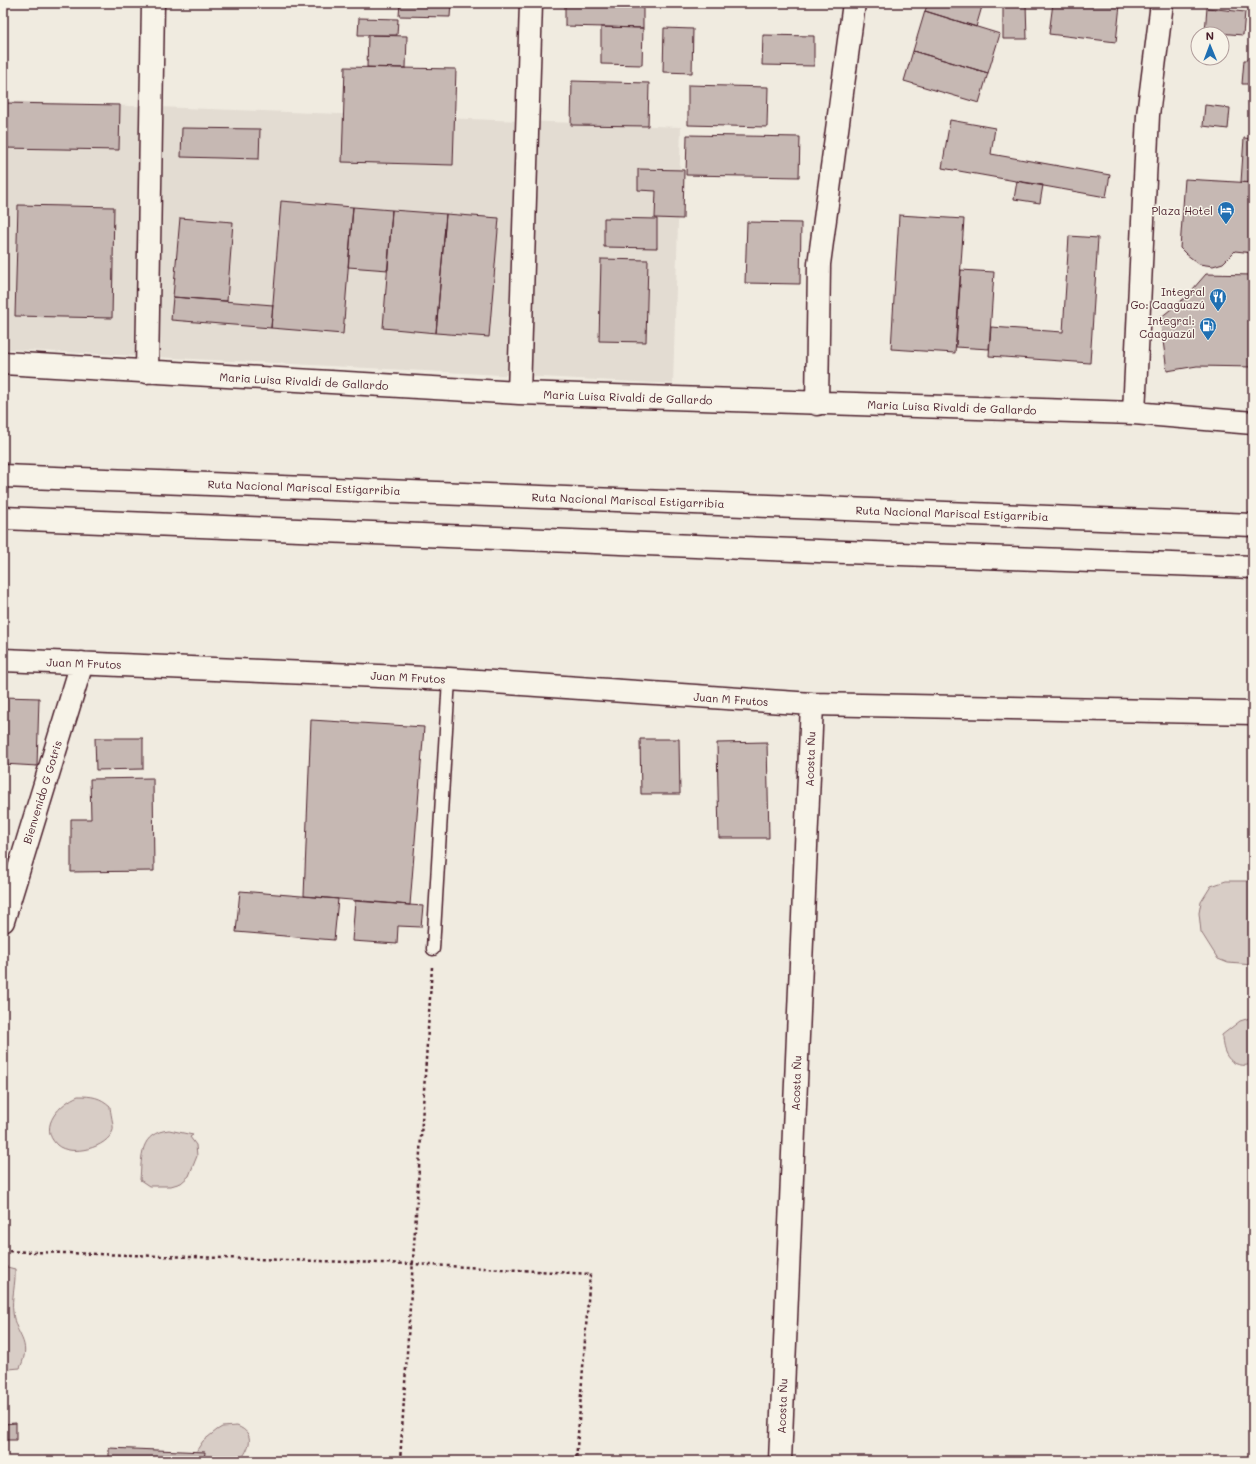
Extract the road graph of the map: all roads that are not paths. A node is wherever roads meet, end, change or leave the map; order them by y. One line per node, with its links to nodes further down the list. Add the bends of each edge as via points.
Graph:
1 (153, 3): 6 (main road)
2 (531, 3): 7 (main road)
3 (854, 3): 8 (main road, via 819,264)
4 (1162, 3): 9 (main road, via 1148,115)
5 (3, 363): 6 (main road, Maria Luisa Rivaldi de Gallardo)
6 (147, 372): 7 (main road, Maria Luisa Rivaldi de Gallardo)
7 (519, 393): 8 (main road, Maria Luisa Rivaldi de Gallardo)
8 (818, 404): 9 (main road, Maria Luisa Rivaldi de Gallardo)
9 (1134, 413): 10 (main road, Maria Luisa Rivaldi de Gallardo)
10 (1253, 423)
11 (3, 476): 13 (main road, Ruta Nacional Mariscal Estigarribia)
12 (3, 518): 14 (main road)
13 (1253, 526)
14 (1253, 567)
15 (3, 660): 16 (main road, Juan M Frutos)
16 (82, 663): 17 (main road, Juan M Frutos); 20 (main road, Bienvenido G Gotris)
17 (448, 679): 18 (main road, Juan M Frutos); 21 (lane)
18 (812, 704): 19 (main road, Juan M Frutos); 22 (main road, Acosta Ñu)
19 (1253, 713)
20 (3, 921)
21 (433, 949)
22 (780, 1461)

